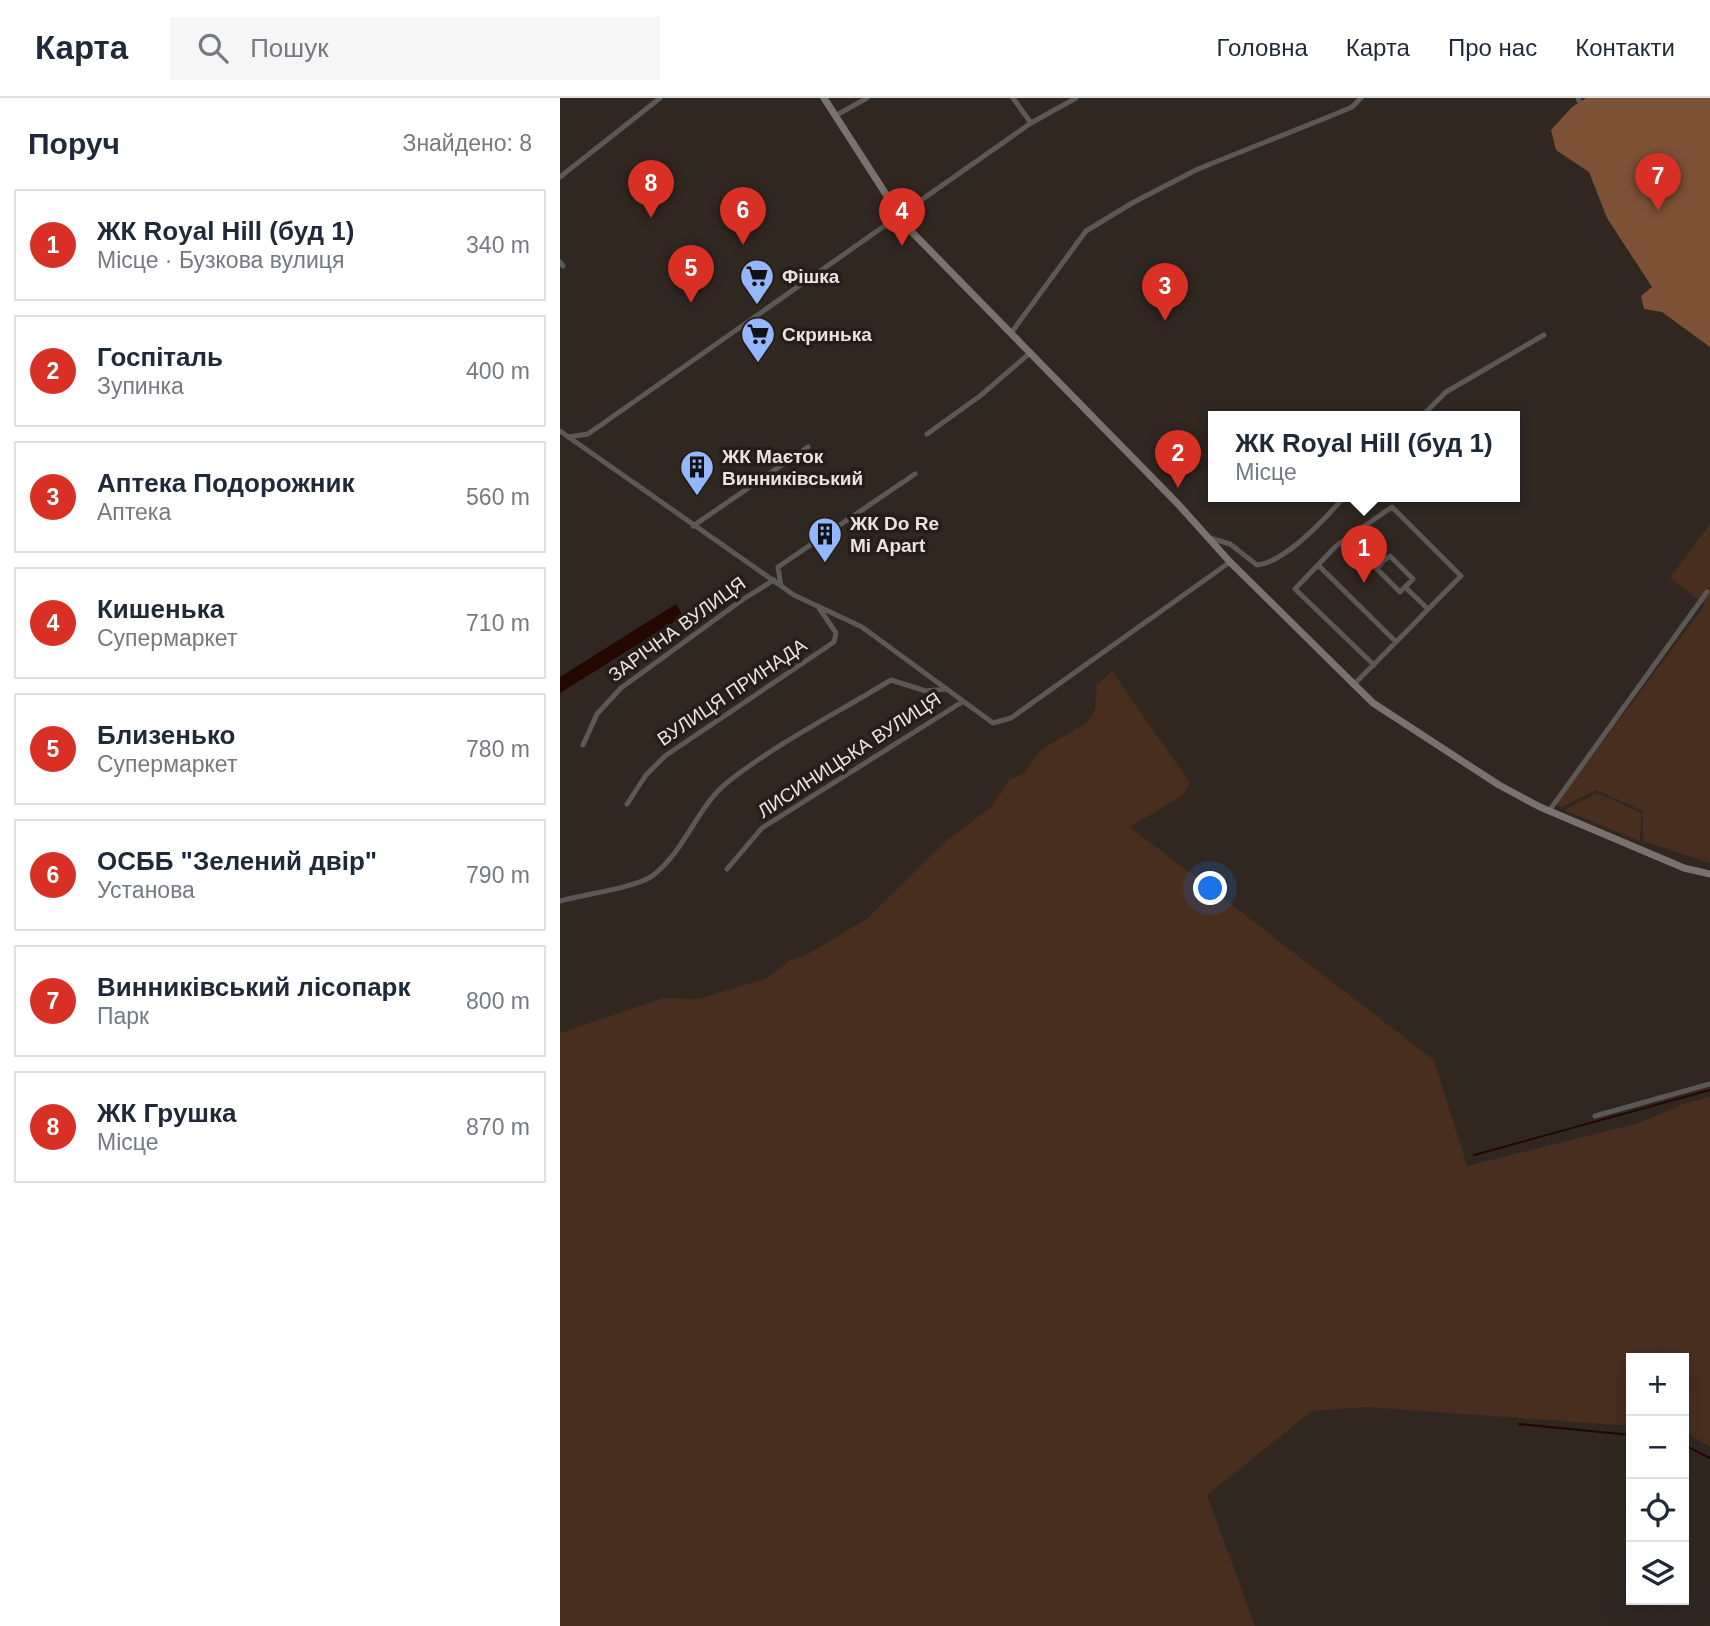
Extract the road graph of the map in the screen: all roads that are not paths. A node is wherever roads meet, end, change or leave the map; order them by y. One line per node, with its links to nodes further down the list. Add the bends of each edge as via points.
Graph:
1 (660, 98): 9 (street)
2 (824, 98): 7 (main road)
3 (867, 98): 7 (street)
4 (1013, 98): 8 (street)
5 (1076, 98): 8 (street)
6 (1360, 98): 11 (street, via 1352,107 1199,170 1086,231)
7 (835, 116): 10 (main road)
8 (1031, 123): 10 (street)
9 (560, 177)
10 (899, 218): 11 (main road); 17 (street, via 589,434)
11 (1011, 333): 13 (main road)
12 (1544, 335): 14 (street, via 1461,381)
13 (1031, 352): 16 (street); 23 (main road)
14 (1427, 411)
15 (560, 431): 17 (street)
16 (927, 434)
17 (568, 437): 21 (street)
18 (808, 447): 21 (street)
19 (915, 474): 28 (street, via 781,564 777,569)
20 (1339, 502): 23 (street, via 1269,564 1257,565 1230,544)
21 (693, 526): 27 (street)
22 (1354, 533): 24 (street); 26 (street); 32 (street, via 1392,507 1461,576)
23 (1208, 536): 25 (main road)
24 (1383, 561): 29 (street, via 1377,569 1400,592); 29 (street, via 1390,556 1413,579)
25 (1230, 562): 35 (main road); 37 (street, via 1005,721 993,723)
26 (1318, 565): 33 (street); 34 (street, via 1295,589)
27 (774, 580): 28 (street); 38 (street, ЗАРІЧНА ВУЛИЦЯ, via 621,688 597,714)
28 (781, 586): 31 (street)
29 (1405, 587): 32 (street)
30 (1707, 592): 40 (street)
31 (819, 608): 36 (street, via 849,618); 39 (street, ВУЛИЦЯ ПРИНАДА, via 836,633 834,642 665,756)
32 (1428, 610): 33 (street)
33 (1396, 642): 34 (street)
34 (1374, 664): 35 (street)
35 (1353, 685): 40 (main road, via 1439,747)
36 (946, 689): 37 (street); 43 (street, via 926,691 891,680 726,783 674,855 652,876)
37 (962, 702): 41 (street, ЛИСИНИЦЬКА ВУЛИЦЯ, via 762,828)
38 (583, 745)
39 (627, 804)
40 (1549, 811): 42 (main road, via 1684,868)
41 (727, 869)
42 (1710, 874)
43 (560, 901)
44 (1710, 1084): 45 (street)
45 (1595, 1116)

